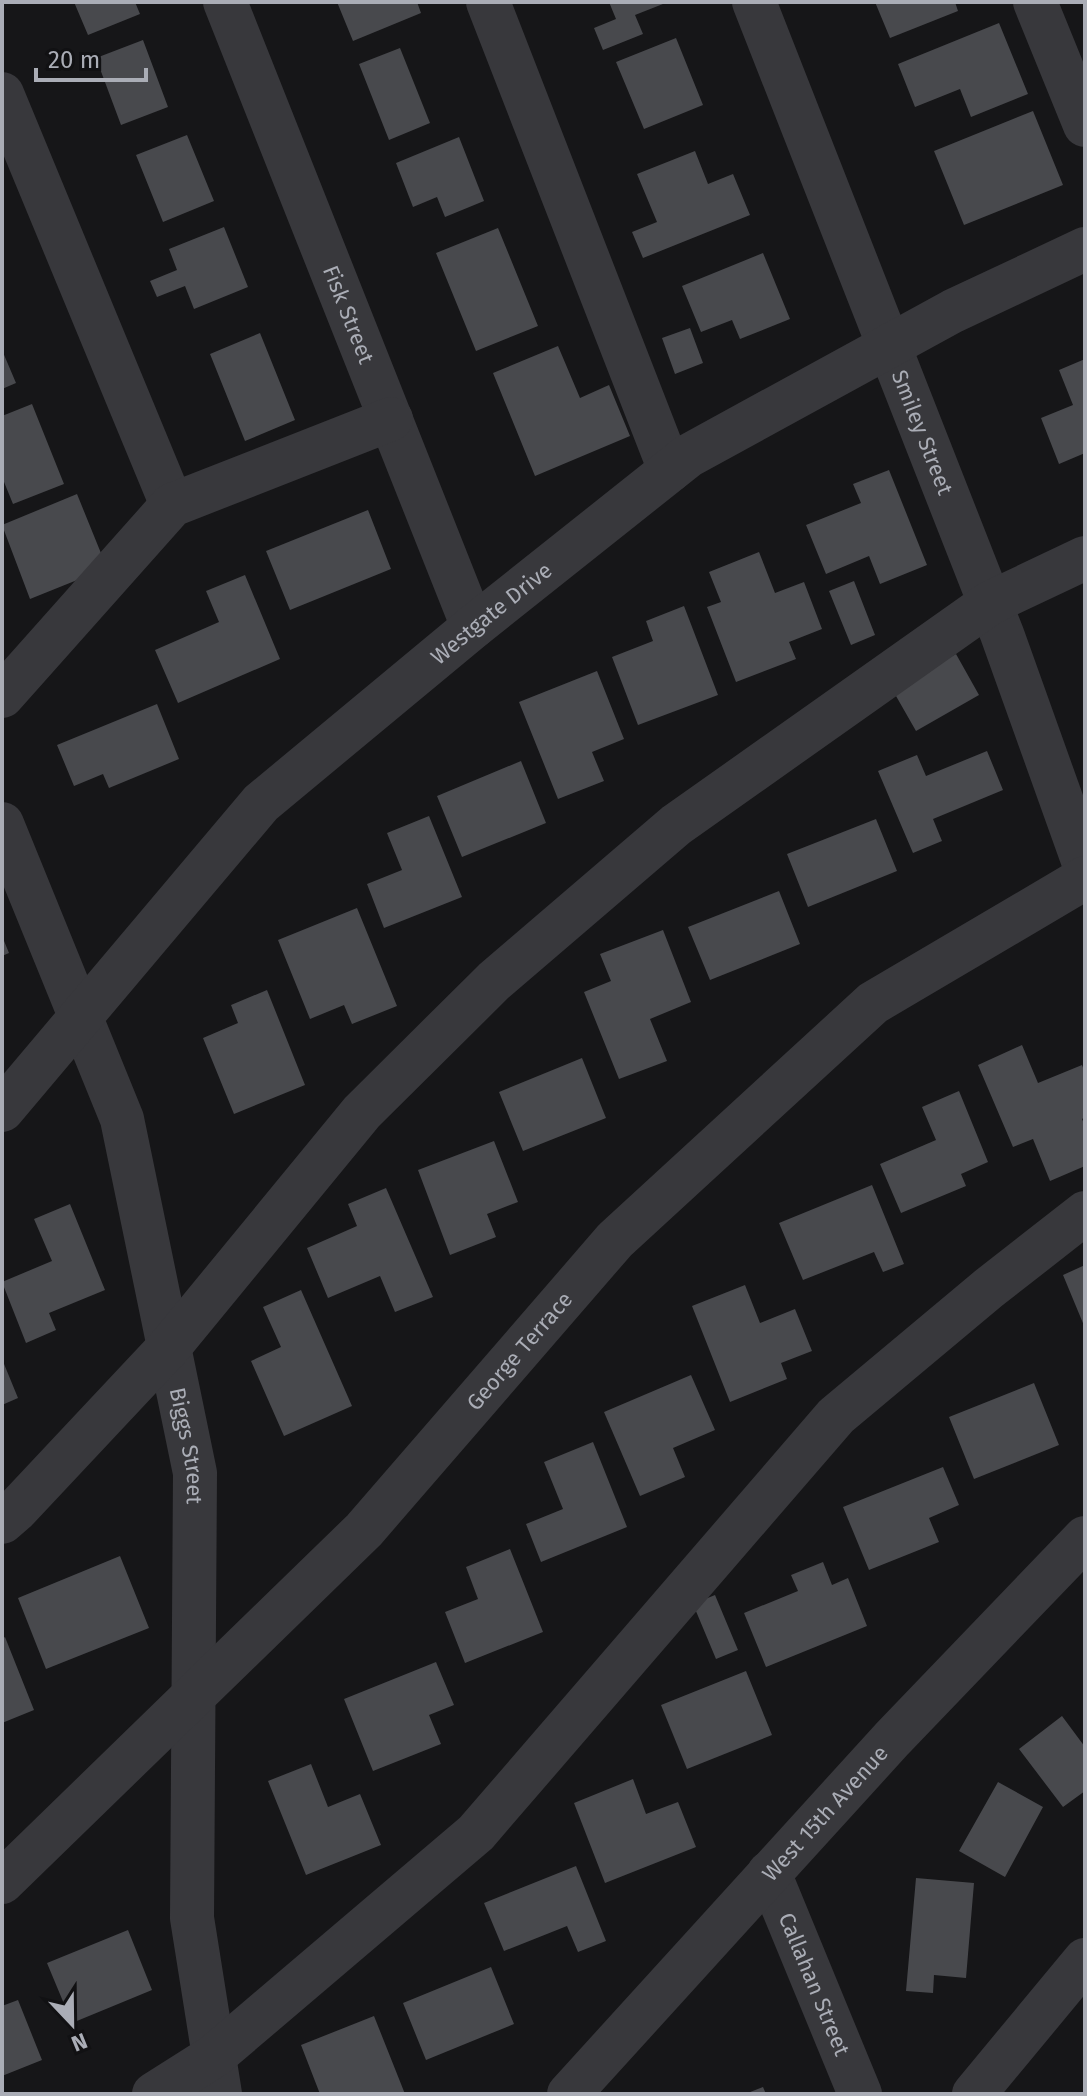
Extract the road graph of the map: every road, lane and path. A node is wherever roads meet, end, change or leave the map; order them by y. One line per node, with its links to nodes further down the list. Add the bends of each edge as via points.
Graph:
1 (225, 2): 9 (street, Fisk Street)
2 (488, 2): 10 (street)
3 (754, 2): 8 (street, Smiley Street)
4 (1035, 2): 6 (street)
5 (2, 94): 11 (street)
6 (1085, 125)
7 (1085, 249): 8 (street, Westgate Drive)
8 (889, 346): 10 (street, Westgate Drive); 13 (street, Smiley Street)
9 (391, 419): 11 (street); 14 (street, Fisk Street)
10 (670, 470): 14 (street, Westgate Drive)
11 (172, 505): 15 (street)
12 (1085, 558): 13 (street)
13 (990, 603): 17 (street, Smiley Street); 22 (street, via 676,825 494,981 362,1112)
14 (473, 627): 19 (street, Westgate Drive, via 261,803)
15 (2, 696)
16 (2, 824): 19 (street, Biggs Street)
17 (1085, 866)
18 (1085, 878): 25 (street, George Terrace, via 873,1003 615,1240 364,1530)
19 (80, 1017): 20 (street, Westgate Drive); 22 (street, Biggs Street, via 122,1119)
20 (2, 1110)
21 (1085, 1213): 29 (street, via 836,1416 476,1833)
22 (169, 1347): 23 (street); 25 (street, Biggs Street, via 195,1473)
23 (2, 1522)
24 (1085, 1538): 26 (street, West 15th Avenue)
25 (193, 1697): 27 (street, George Terrace); 29 (street, Biggs Street, via 192,1918)
26 (769, 1873): 31 (street, West 15th Avenue); 32 (street, Callahan Street)
27 (2, 1882)
28 (1085, 1960): 33 (street)
29 (217, 2075): 30 (street)
30 (154, 2094)
31 (569, 2094)
32 (860, 2094)
33 (974, 2094)

